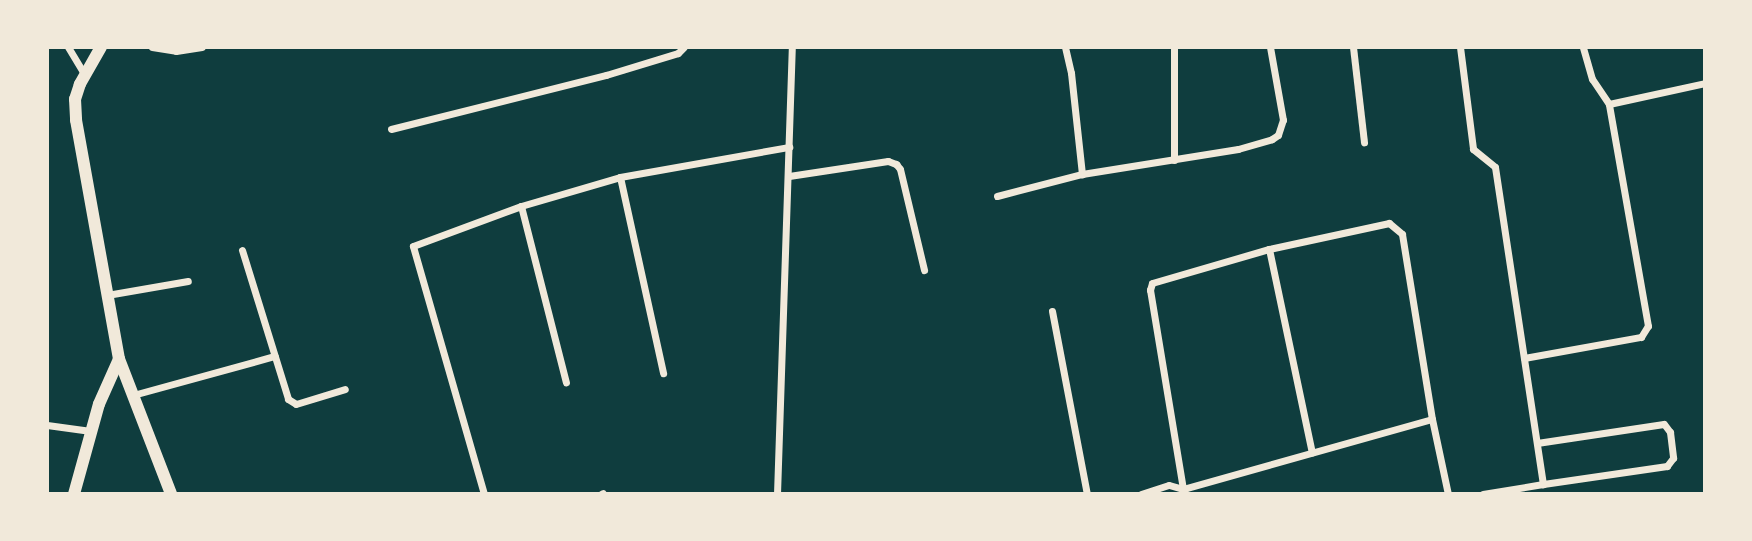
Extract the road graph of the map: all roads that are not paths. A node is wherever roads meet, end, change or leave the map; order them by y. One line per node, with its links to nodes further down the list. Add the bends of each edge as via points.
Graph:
1 (68, 47): 13 (street)
2 (101, 47): 13 (street)
3 (152, 47): 4 (street, via 176,51)
4 (202, 47)
5 (684, 47): 16 (street, via 678,53 607,75)
6 (792, 47): 18 (street)
7 (1065, 47): 20 (street)
8 (1174, 47): 19 (street)
9 (1270, 47): 19 (street, via 1283,120 1278,135 1238,149)
10 (1353, 47): 17 (street)
11 (1460, 47): 32 (street, via 1473,149 1495,167)
12 (1583, 47): 15 (street, via 1592,79)
13 (85, 75): 29 (street, via 75,99 76,120)
14 (1705, 83): 15 (street)
15 (1609, 104): 32 (street, via 1647,332 1641,337)
16 (391, 129)
17 (1364, 142)
18 (789, 147): 21 (street); 22 (street)
19 (1174, 160): 20 (street)
20 (1082, 174): 23 (street)
21 (789, 176): 27 (street, via 896,163); 48 (street)
22 (620, 177): 24 (street); 34 (street)
23 (997, 196)
24 (521, 206): 35 (street); 47 (street, via 413,246)
25 (1269, 249): 38 (street, via 1389,223 1396,226 1402,234); 42 (street); 44 (street, via 1152,283)
26 (243, 250): 31 (street)
27 (924, 270)
28 (188, 281): 29 (street)
29 (107, 295): 33 (street)
30 (1052, 311): 49 (street)
31 (275, 356): 36 (street, via 292,402); 37 (street)
32 (1524, 358): 41 (street)
33 (119, 359): 37 (street); 40 (street)
34 (663, 373)
35 (566, 382)
36 (345, 389)
37 (132, 395): 46 (street)
38 (1432, 419): 42 (street); 51 (street)
39 (47, 425): 40 (street)
40 (91, 431): 45 (street)
41 (1537, 443): 43 (street); 43 (street, via 1664,424 1670,432 1673,458 1667,466)
42 (1312, 453): 44 (street)
43 (1543, 484): 52 (street)
44 (1184, 491): 50 (street, via 1169,485)
45 (74, 494)
46 (171, 494)
47 (484, 494)
48 (778, 494)
49 (1087, 494)
50 (1141, 494)
51 (1448, 494)
52 (1483, 494)

